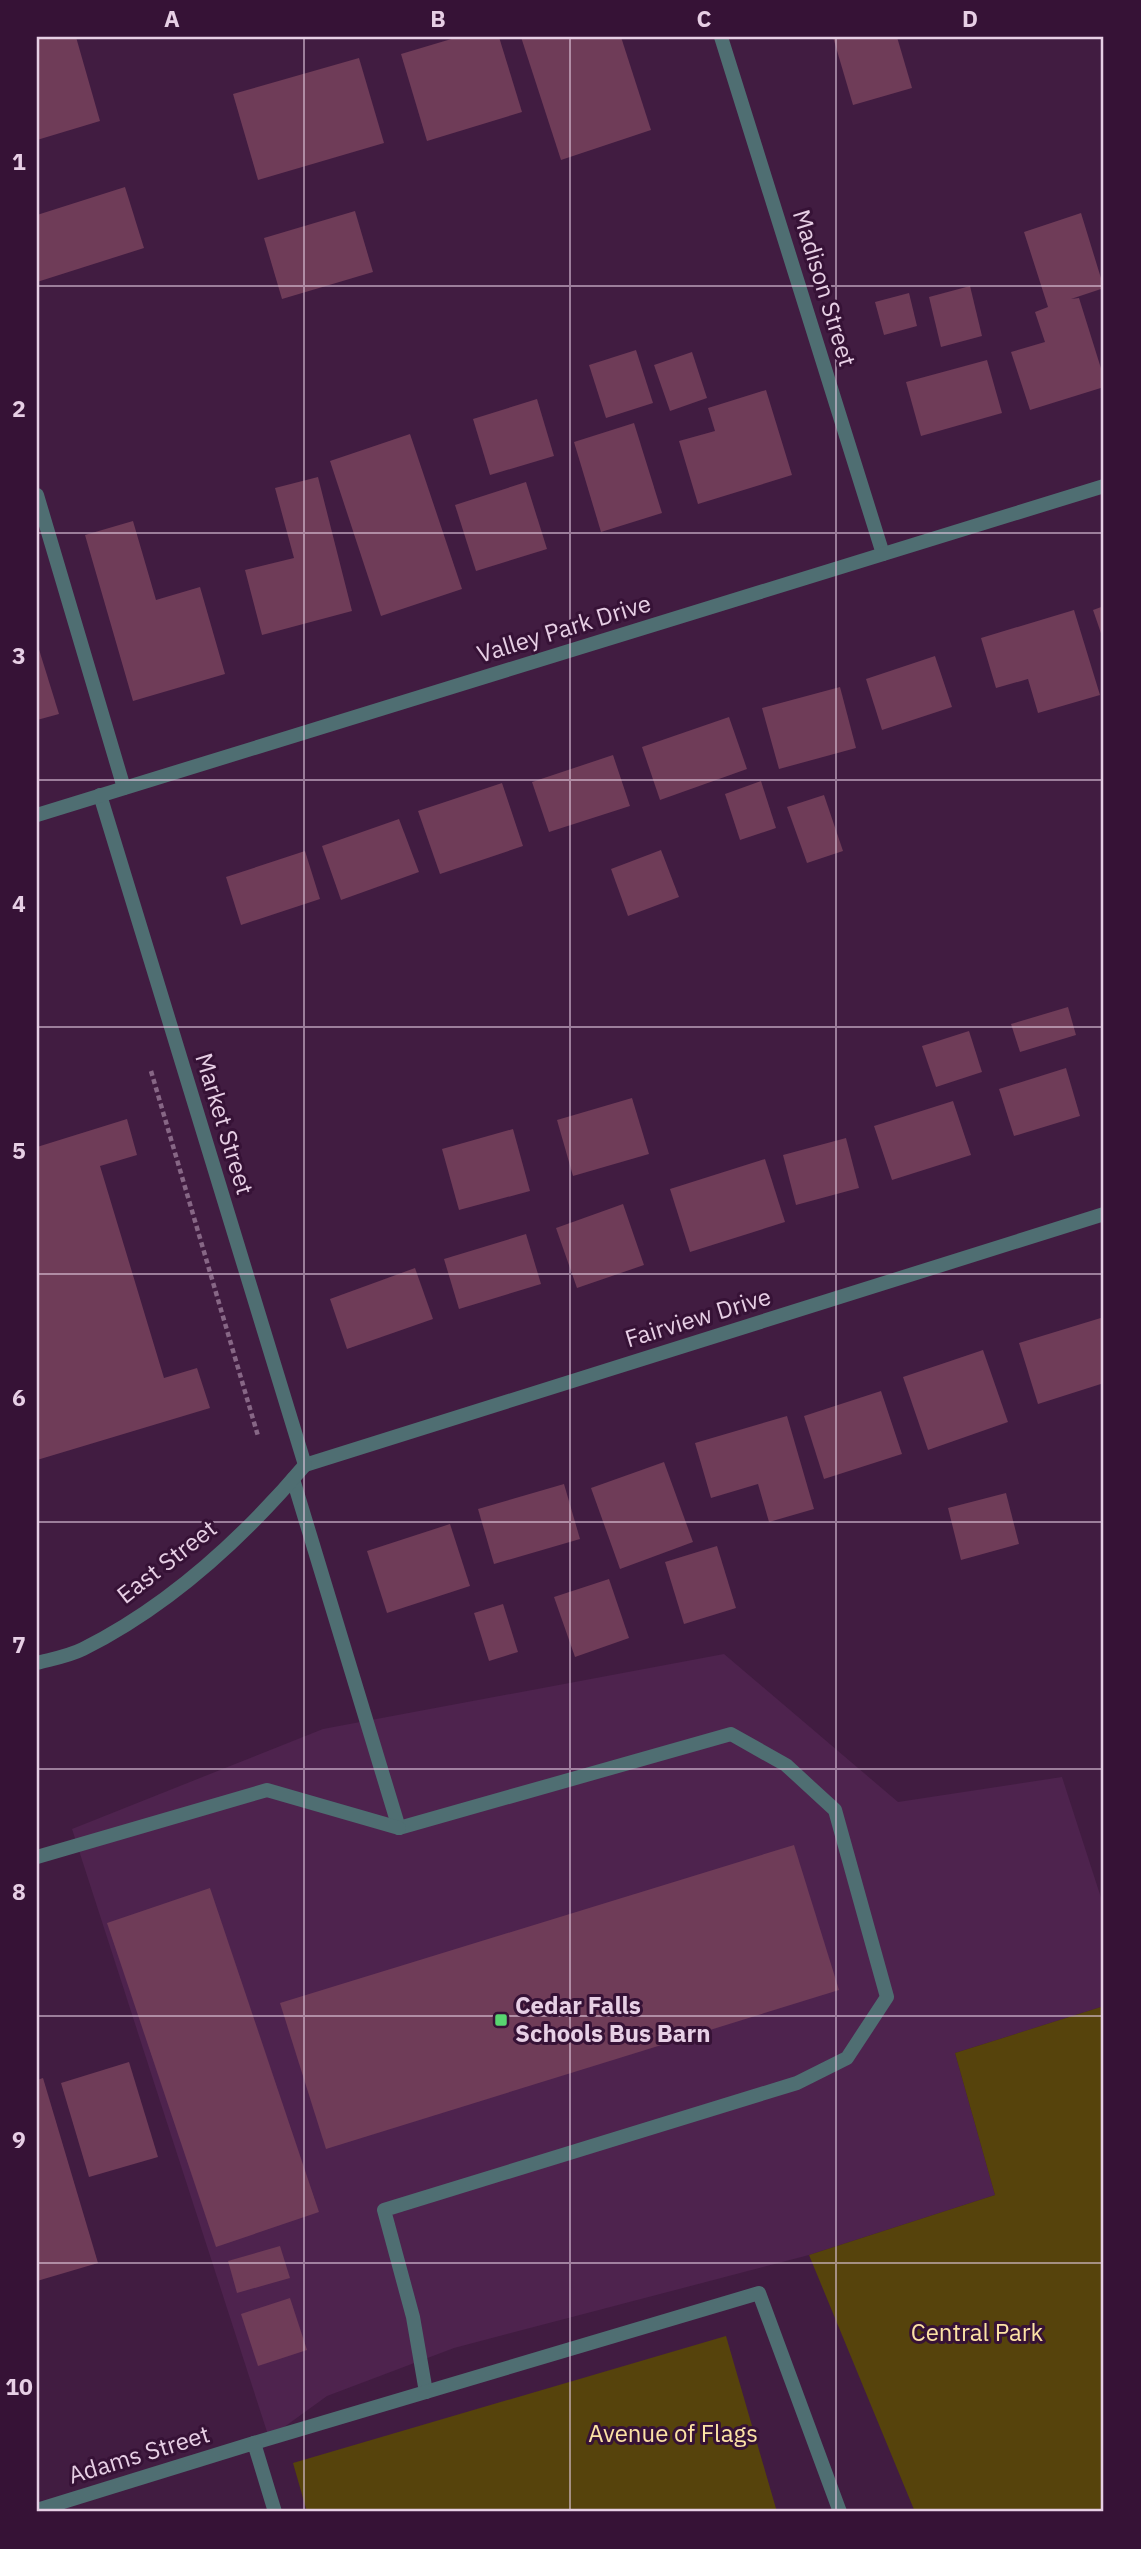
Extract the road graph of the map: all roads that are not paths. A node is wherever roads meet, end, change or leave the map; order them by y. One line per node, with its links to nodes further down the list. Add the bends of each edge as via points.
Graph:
1 (721, 37): 4 (street, Madison Street)
2 (1104, 486): 4 (street, Valley Park Drive)
3 (37, 495): 5 (street)
4 (883, 554): 5 (street, Valley Park Drive)
5 (124, 788): 6 (street, Valley Park Drive)
6 (100, 796): 7 (street, Valley Park Drive); 9 (street, Market Street)
7 (37, 815)
8 (1104, 1214): 9 (street, Fairview Drive)
9 (305, 1465): 10 (street, East Street)
10 (293, 1479): 11 (street, East Street, via 227,1547 162,1601 81,1650); 12 (street)
11 (37, 1664)
12 (399, 1828): 13 (street, via 267,1790); 14 (street, via 730,1734 786,1765 835,1810 887,1997 848,2058 797,2083 384,2210 413,2317)
13 (37, 1857)
14 (426, 2392): 15 (street, Adams Street); 18 (street, Adams Street, via 759,2293)
15 (254, 2443): 16 (street, Adams Street); 17 (street)
16 (37, 2510)
17 (275, 2512)
18 (840, 2512)

